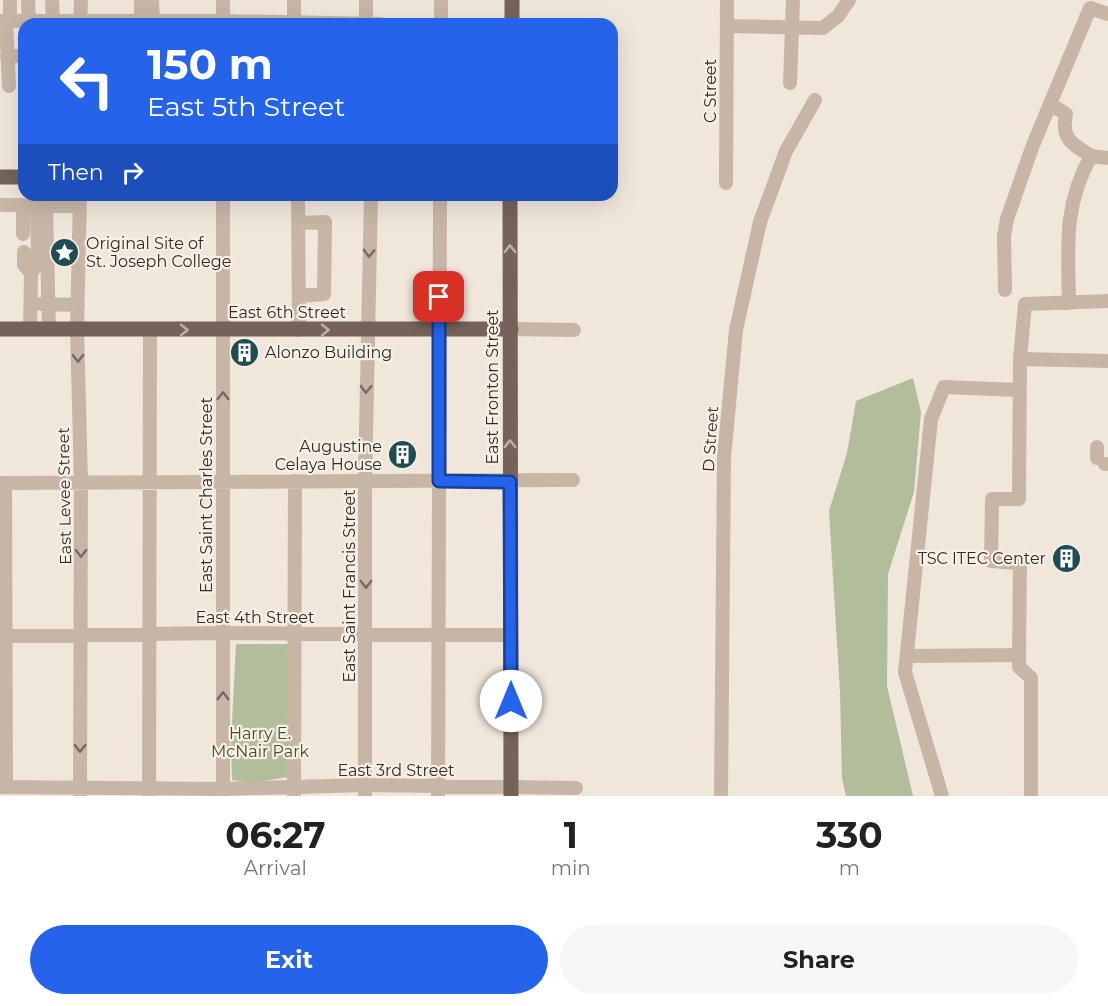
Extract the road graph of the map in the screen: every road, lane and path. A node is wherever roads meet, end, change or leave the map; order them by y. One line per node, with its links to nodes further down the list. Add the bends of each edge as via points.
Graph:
1 (10, 0): 26 (street)
2 (28, 0): 16 (street)
3 (52, 0): 17 (street)
4 (81, 0): 18 (street)
5 (141, 0): 19 (street)
6 (152, 0): 20 (street)
7 (223, 0): 21 (street)
8 (294, 0): 22 (street)
9 (366, 0): 23 (street)
10 (441, 0): 24 (street)
11 (512, 0): 25 (main road)
12 (727, 0): 27 (street, C Street)
13 (793, 0): 28 (street)
14 (849, 0): 28 (street, via 823,28)
15 (1108, 14): 35 (street, via 1090,8)
16 (29, 18)
17 (53, 18)
18 (80, 18)
19 (146, 18)
20 (148, 18)
21 (223, 18)
22 (294, 18)
23 (366, 18)
24 (441, 18)
25 (512, 18)
26 (6, 21): 29 (street)
27 (727, 26): 28 (street); 40 (street, C Street)
28 (792, 27): 31 (street)
29 (7, 56): 30 (street); 32 (street)
30 (18, 56)
31 (790, 83)
32 (2, 84): 33 (street)
33 (18, 85)
34 (815, 100): 102 (street, D Street, via 786,152 760,222 736,330 724,457)
35 (1050, 104): 36 (street, via 1066,114 1066,137); 53 (street, via 1007,219)
36 (1091, 156): 37 (street); 56 (street, via 1074,190 1069,220)
37 (1108, 158)
38 (0, 177): 39 (main road)
39 (18, 177)
40 (726, 183)
41 (80, 201): 48 (street); 59 (street, East Levee Street)
42 (223, 201): 66 (street, East Saint Charles Street)
43 (298, 201): 49 (street)
44 (371, 201): 68 (street, East Saint Francis Street, one-way to 68)
45 (440, 201): 69 (street)
46 (510, 201): 64 (main road, East Fronton Street, one-way to 46)
47 (0, 205): 48 (street)
48 (35, 206): 50 (street); 52 (street, via 38,263); 58 (street)
49 (299, 222): 54 (street); 54 (street, via 325,222 324,294)
50 (23, 234)
51 (24, 252): 52 (street, via 24,265)
52 (31, 273): 57 (street)
53 (1005, 290)
54 (299, 296): 67 (street)
55 (1108, 301): 56 (street)
56 (1069, 303): 71 (street, via 1025,304)
57 (31, 304): 58 (street); 61 (street)
58 (49, 304): 59 (street); 62 (street)
59 (78, 305): 63 (street, East Levee Street)
60 (0, 329): 61 (main road, East 6th Street)
61 (30, 329): 62 (main road, East 6th Street)
62 (49, 329): 63 (main road, East 6th Street)
63 (77, 329): 65 (main road, East 6th Street); 77 (street, East Levee Street, one-way to 77)
64 (511, 329): 69 (main road, East 6th Street); 70 (street, East 6th Street); 81 (main road, East Fronton Street, one-way to 64)
65 (150, 330): 66 (main road, East 6th Street, one-way to 66); 78 (street)
66 (224, 330): 67 (main road, East 6th Street); 79 (street, East Saint Charles Street, one-way to 66)
67 (298, 330): 68 (main road, East 6th Street, one-way to 68)
68 (367, 330): 69 (main road, East 6th Street); 75 (street, East Saint Francis Street, one-way to 75)
69 (438, 330): 76 (street)
70 (574, 330)
71 (1020, 359): 72 (street); 73 (street)
72 (1108, 361)
73 (1020, 390): 91 (street, via 1019,500 992,499 991,561 1020,563); 92 (street, via 944,387 938,398 927,444)
74 (573, 480): 81 (street)
75 (365, 481): 76 (street); 80 (street); 85 (street, East Saint Francis Street, one-way to 85)
76 (439, 481): 81 (street); 86 (street)
77 (81, 482): 78 (street); 82 (street); 90 (street, East Levee Street, one-way to 90)
78 (150, 482): 79 (street); 87 (street)
79 (221, 482): 80 (street); 83 (street, East Saint Charles Street)
80 (295, 482): 84 (street)
81 (510, 482): 88 (main road, East Fronton Street)
82 (3, 483): 89 (street)
83 (223, 633): 84 (street, East 4th Street); 87 (street, East 4th Street); 99 (street, East Saint Charles Street, one-way to 83)
84 (295, 634): 85 (street, East 4th Street); 100 (street)
85 (366, 634): 86 (street, East 4th Street); 96 (street, East Saint Francis Street)
86 (439, 634): 88 (street, East 4th Street); 97 (street)
87 (149, 635): 90 (street, East 4th Street); 98 (street)
88 (510, 635): 101 (main road, East Fronton Street)
89 (3, 636): 90 (street, East 4th Street); 93 (street)
90 (81, 636): 95 (street, East Levee Street, one-way to 95)
91 (1019, 655): 92 (street); 104 (street, via 1019,667 1031,678)
92 (907, 656): 103 (street, via 905,672)
93 (3, 787): 95 (street, East 3rd Street)
94 (576, 788): 101 (street, East 3rd Street)
95 (80, 791): 98 (street, East 3rd Street)
96 (365, 791): 97 (street, East 3rd Street); 100 (street, East 3rd Street)
97 (438, 791): 101 (street, East 3rd Street)
98 (149, 792): 99 (street, East 3rd Street)
99 (223, 792): 100 (street, East 3rd Street)
100 (294, 792)
101 (511, 792)
102 (721, 796)
103 (942, 796)
104 (1031, 796)

